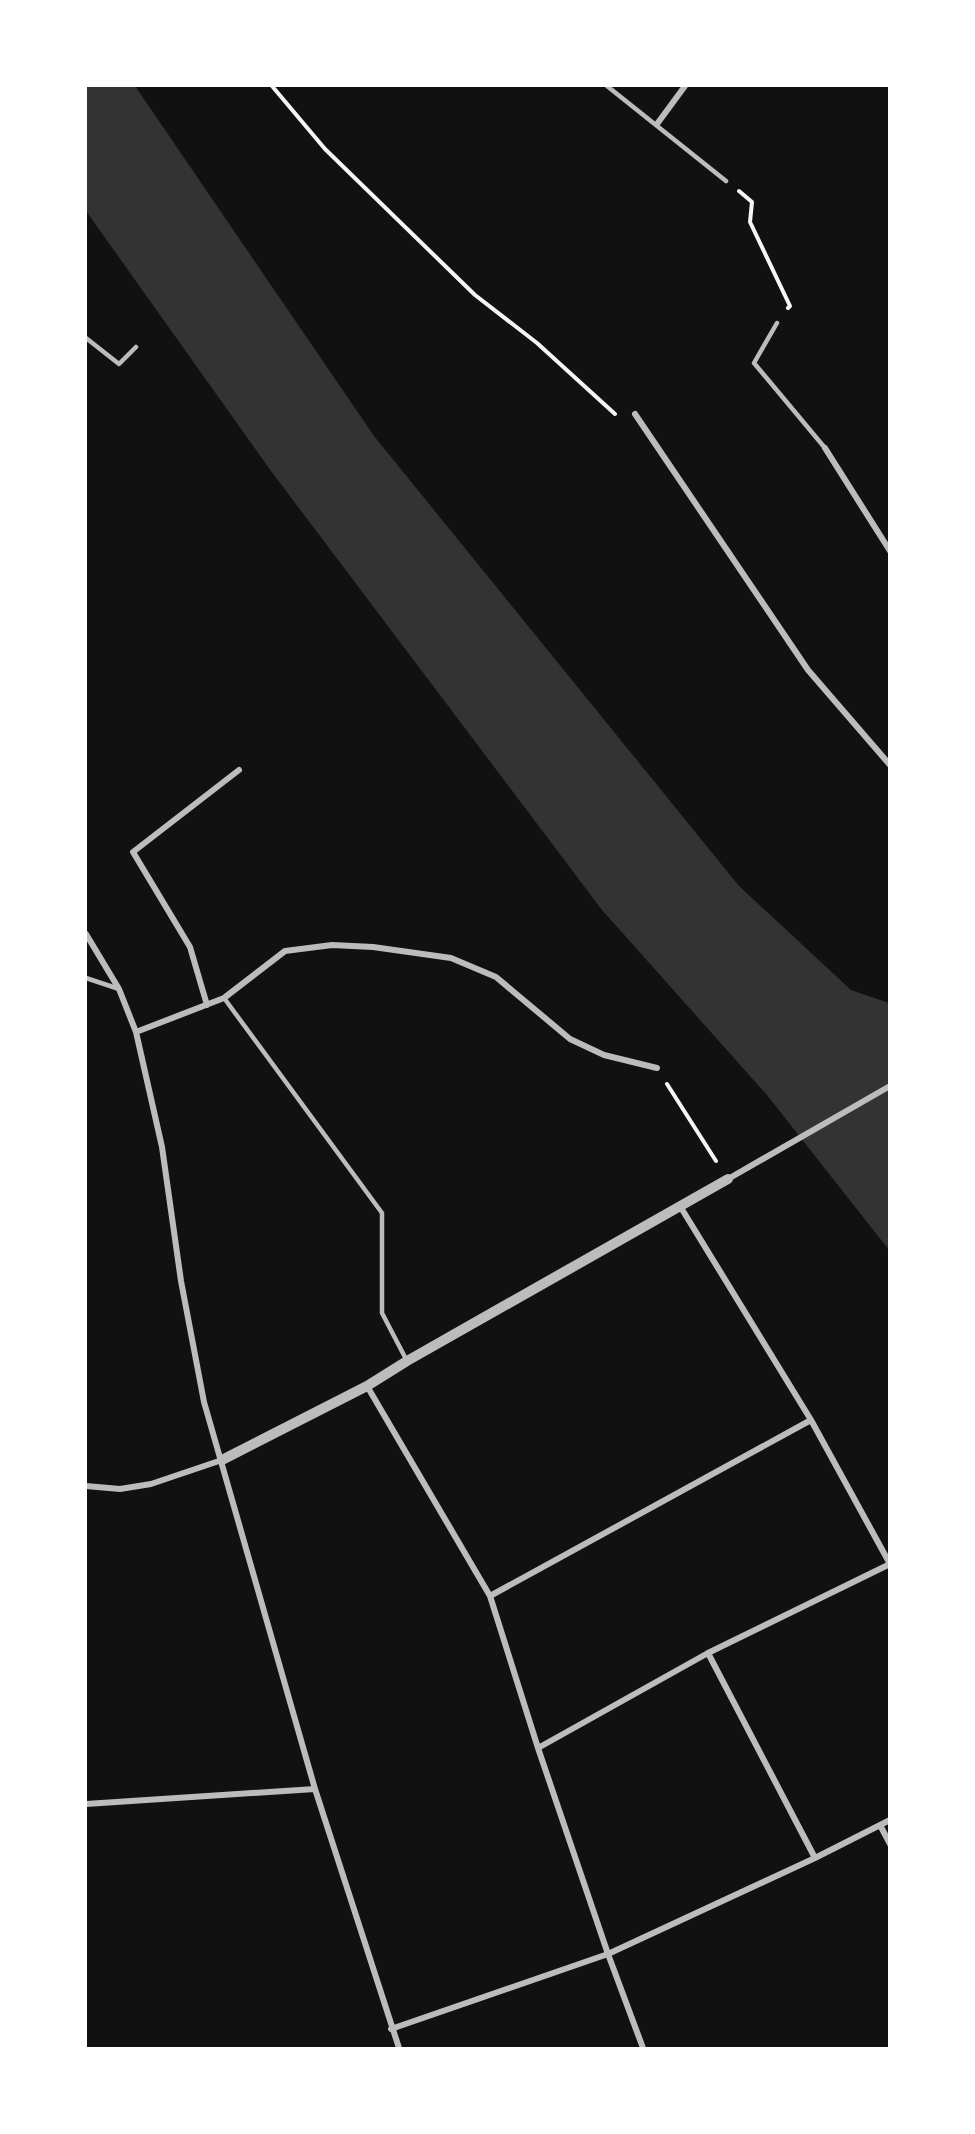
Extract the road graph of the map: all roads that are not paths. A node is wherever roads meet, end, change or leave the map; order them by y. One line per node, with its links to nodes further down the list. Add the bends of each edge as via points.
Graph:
1 (607, 86): 3 (lane)
2 (685, 86): 3 (street)
3 (657, 124): 4 (lane)
4 (726, 181)
5 (777, 323): 9 (lane, via 754,363)
6 (86, 338): 7 (lane, via 119,364)
7 (136, 348)
8 (635, 414): 11 (street, via 808,670)
9 (825, 448): 10 (street)
10 (890, 551)
11 (890, 765)
12 (238, 770): 17 (street, via 133,852 190,947)
13 (86, 934): 15 (street)
14 (86, 978): 15 (lane)
15 (119, 989): 18 (street)
16 (224, 998): 17 (street); 19 (street, via 285,951 342,945 451,958 496,976 570,1039 604,1055); 23 (lane, via 382,1213 382,1313)
17 (207, 1005): 18 (street)
18 (136, 1032): 26 (street, via 162,1146 181,1281 204,1402)
19 (657, 1068)
20 (890, 1086): 21 (street)
21 (728, 1179): 22 (street)
22 (680, 1206): 23 (street); 25 (street)
23 (407, 1361): 24 (street)
24 (367, 1386): 26 (street); 28 (street)
25 (811, 1420): 28 (street); 29 (street, via 890,1564)
26 (222, 1461): 27 (street, via 151,1484 120,1489); 31 (street)
27 (86, 1486)
28 (490, 1596): 30 (street)
29 (708, 1653): 30 (street); 36 (street)
30 (538, 1748): 37 (street)
31 (315, 1789): 32 (street); 38 (street)
32 (86, 1804)
33 (890, 1820): 34 (street)
34 (880, 1826): 35 (street); 36 (street)
35 (890, 1844)
36 (815, 1858): 37 (street)
37 (608, 1954): 38 (street); 40 (street)
38 (391, 2029): 39 (street)
39 (399, 2049)
40 (643, 2049)

